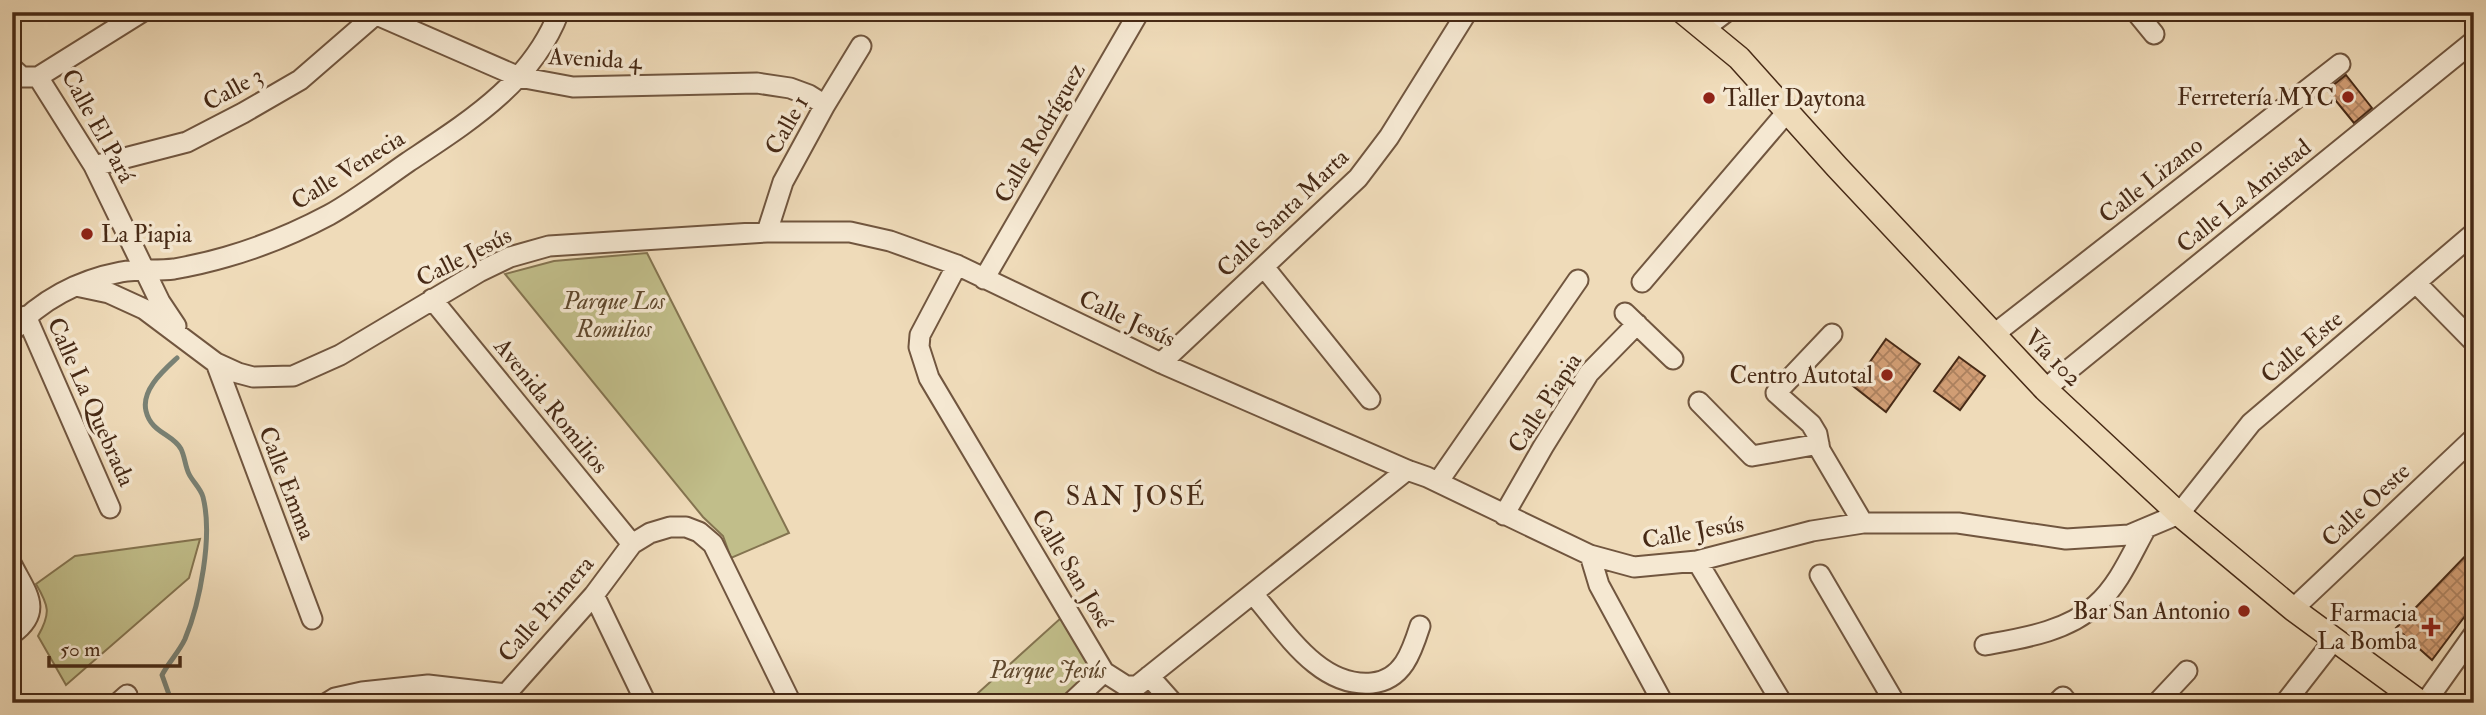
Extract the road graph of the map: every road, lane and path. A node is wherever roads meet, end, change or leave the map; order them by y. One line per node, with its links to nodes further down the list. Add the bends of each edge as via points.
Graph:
1 (142, 12): 15 (street, Calle El Pará)
2 (559, 12): 16 (street, Calle Venecia, via 550,36)
3 (1139, 12): 25 (street, Calle Rodríguez)
4 (1467, 12): 23 (street, Calle Santa Marta, via 1390,137 1358,178)
5 (1683, 12): 9 (main road, Vía 102)
6 (1726, 12): 9 (street)
7 (2136, 12): 10 (street)
8 (373, 14): 16 (street, Avenida 4); 19 (street, Calle 3, via 300,80 243,113 187,142)
9 (1705, 28): 18 (main road, Vía 102)
10 (2154, 34)
11 (2474, 41): 40 (street, Calle La Amistad)
12 (860, 46): 17 (street, Calle 1)
13 (2340, 64): 34 (street, Calle Lizano)
14 (12, 68): 15 (street, via 22,77)
15 (38, 77): 19 (street, Calle El Pará)
16 (519, 77): 17 (street, Avenida 4, via 573,87 757,83 790,88); 24 (street, Calle Venecia, via 493,104 330,215 226,257 174,269)
17 (825, 105): 20 (street, Calle 1, via 783,182)
18 (1787, 111): 27 (street); 34 (main road, Vía 102)
19 (94, 166): 24 (street, Calle El Pará)
20 (767, 232): 22 (street, Calle Jesús, via 850,232); 30 (street, Calle Jesús, via 549,246 510,257)
21 (2474, 233): 28 (street, Calle Este)
22 (957, 265): 25 (street, Calle Jesús); 67 (street, Calle San José, via 920,335 929,379)
23 (1264, 267): 39 (street, Calle Santa Marta); 41 (street)
24 (145, 270): 29 (street, via 101,276); 35 (street)
25 (984, 279): 39 (street, Calle Jesús)
26 (1578, 280): 46 (street)
27 (1642, 282)
28 (2416, 283): 36 (street); 48 (street, Calle Este, via 2250,423)
29 (76, 286): 31 (street); 35 (street, Calle Jesús, via 110,293 144,309)
30 (432, 299): 38 (street, Calle Jesús, via 341,355 292,376 253,377); 52 (street, Avenida Romilios)
31 (26, 316): 32 (street); 47 (street, Calle La Quebrada)
32 (12, 332)
33 (1832, 334): 44 (street, via 1776,393 1811,424)
34 (1993, 335): 40 (main road, Vía 102)
35 (185, 340): 38 (street, Calle Jesús)
36 (2474, 342)
37 (1673, 359): 49 (street, Calle Piapia, via 1631,319 1589,373)
38 (216, 363): 60 (street, Calle Emma)
39 (1161, 363): 45 (street, Calle Jesús)
40 (2045, 389): 48 (main road, Vía 102)
41 (1370, 399)
42 (1699, 402): 44 (street, via 1752,456)
43 (2474, 438): 59 (street, Calle Oeste)
44 (1819, 444): 50 (street)
45 (1407, 470): 46 (street, Calle Jesús); 57 (street)
46 (1438, 482): 49 (street, Calle Jesús)
47 (110, 508)
48 (2179, 514): 51 (street, Calle Jesús); 59 (main road, Vía 102)
49 (1504, 515): 53 (street, Calle Jesús)
50 (1863, 523): 51 (street, Calle Jesús, via 1958,523 2066,539 2129,535); 54 (street, Calle Jesús, via 1812,531)
51 (2146, 528): 65 (street, via 2121,574 2098,604 2077,620 2040,634)
52 (632, 544): 58 (street, Calle Primera); 72 (street, via 650,533 678,527 699,532 713,544)
53 (1590, 555): 54 (street, Calle Jesús, via 1634,567); 75 (street, via 1599,585)
54 (1697, 561): 76 (street)
55 (12, 565): 62 (street, via 31,603 26,623)
56 (1820, 575): 77 (street)
57 (1253, 594): 61 (street, via 1307,656 1343,681 1371,683 1393,676 1404,666); 68 (street)
58 (594, 595): 69 (street, Calle Primera); 71 (street)
59 (2292, 609): 64 (main road, Vía 102)
60 (312, 620)
61 (1420, 626)
62 (12, 634)
63 (2474, 634): 82 (street)
64 (2334, 640): 81 (street); 82 (main road, Vía 102)
65 (1985, 645)
66 (2187, 671): 80 (street)
67 (1104, 672): 68 (street, via 1126,686); 73 (street)
68 (1142, 688): 74 (street)
69 (507, 699): 70 (street, Calle Primera, via 428,685 362,692)
70 (327, 703)
71 (646, 703)
72 (791, 703)
73 (1071, 703)
74 (1173, 703)
75 (1663, 703)
76 (1782, 703)
77 (1895, 703)
78 (2057, 703): 79 (street, via 2063,697)
79 (2068, 703)
80 (2157, 703)
81 (2285, 703)
82 (2423, 703)

